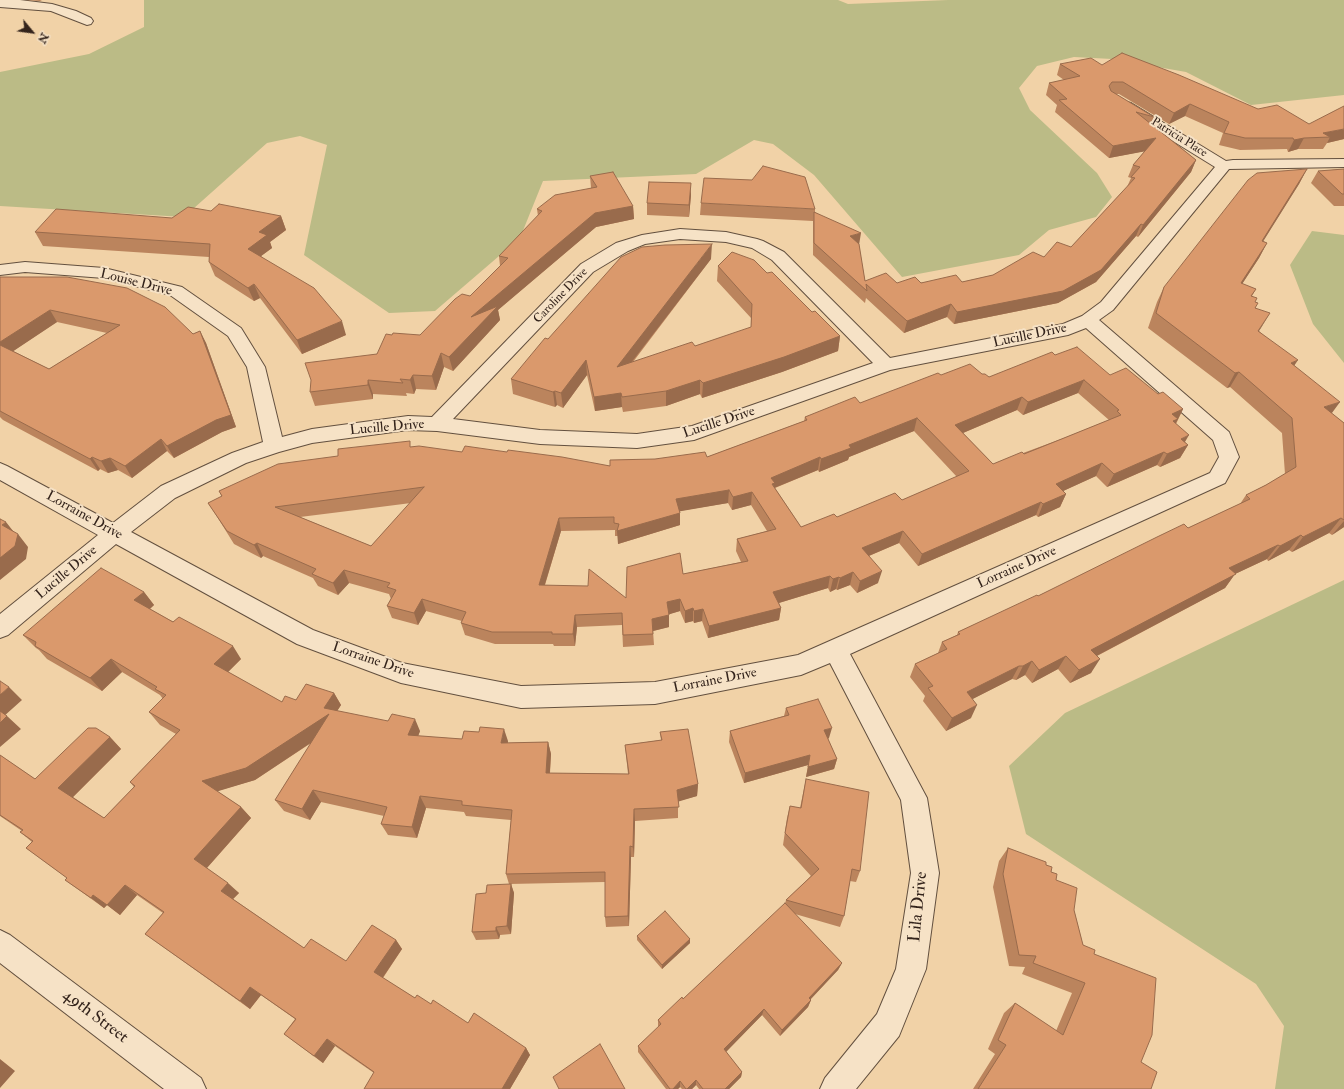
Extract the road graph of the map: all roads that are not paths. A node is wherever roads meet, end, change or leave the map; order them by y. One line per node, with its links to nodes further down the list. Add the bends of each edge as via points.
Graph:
1 (0, 3): 2 (street, via 52,8)
2 (87, 21)
3 (1113, 98): 5 (street, Patricia Place)
4 (1344, 163): 5 (street)
5 (1224, 166): 7 (street, Lucille Drive, via 1107,306)
6 (0, 270): 10 (street, Louise Drive, via 25,267 104,273 176,291 235,332 256,367)
7 (1088, 320): 8 (street, Lucille Drive, via 1068,329); 14 (street, Lorraine Drive, via 1222,437 1229,458 1218,478)
8 (886, 366): 9 (street, Lucille Drive, via 694,433 671,437 637,441 540,438); 9 (street, Caroline Drive, via 778,256 757,244 726,237 680,234 642,240 622,247 588,268)
9 (438, 424): 10 (street, Lucille Drive, via 408,423 312,436)
10 (274, 446): 12 (street, Lucille Drive, via 238,458 168,492)
11 (0, 471): 12 (street, Lorraine Drive)
12 (115, 533): 13 (street, Lucille Drive); 14 (street, Lorraine Drive, via 305,637 401,673 521,697 655,693 801,665)
13 (0, 628)
14 (835, 650): 17 (street, Lila Drive, via 914,798 925,873 911,969 888,1025)
15 (0, 945): 16 (street, 49th Street)
16 (190, 1089)
17 (836, 1089)

